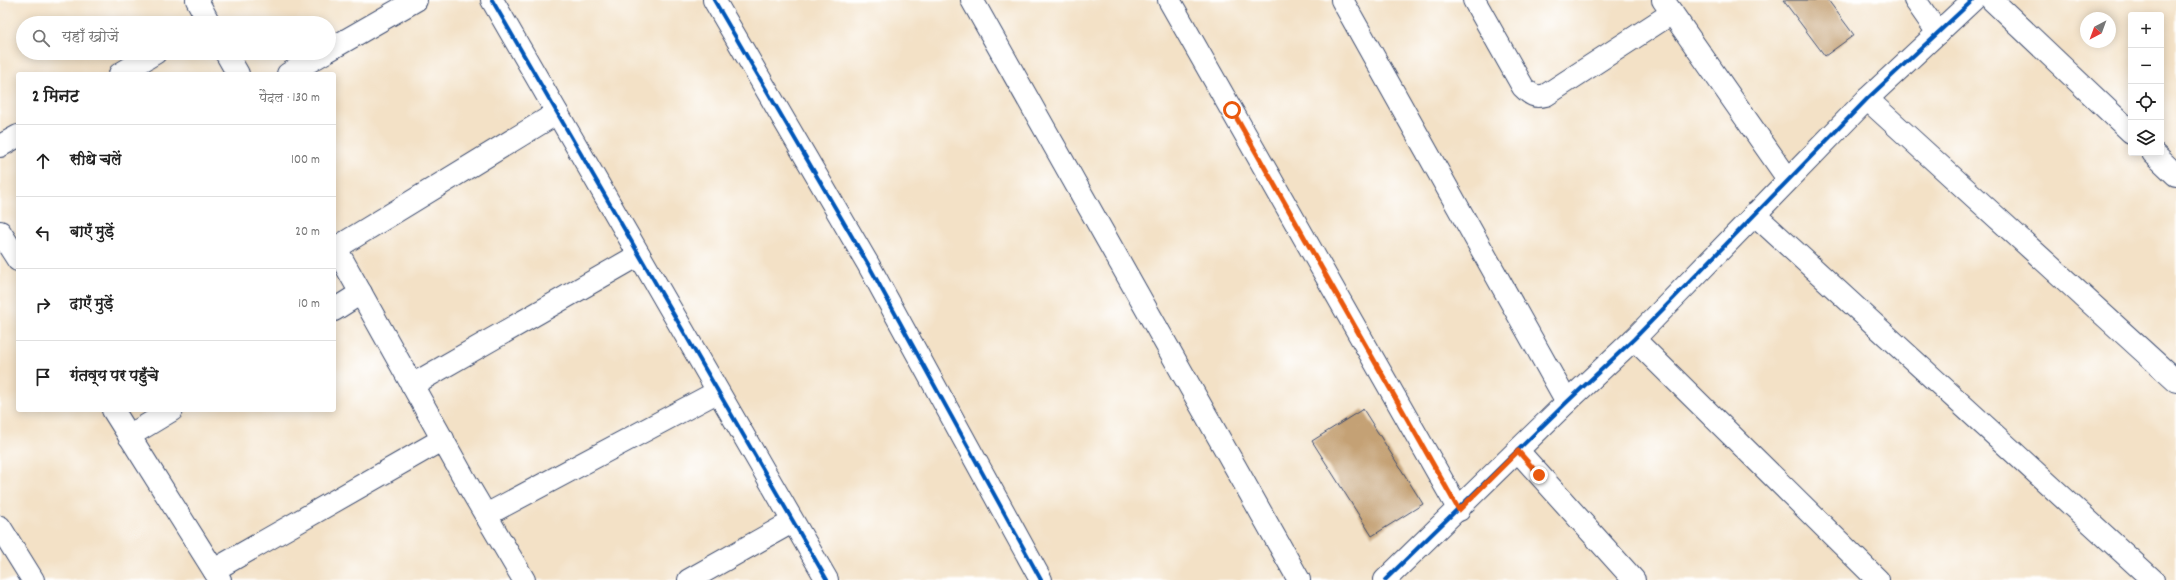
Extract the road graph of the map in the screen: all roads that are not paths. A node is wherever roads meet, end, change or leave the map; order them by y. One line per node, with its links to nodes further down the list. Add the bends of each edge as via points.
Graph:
1 (197, 0): 13 (street)
2 (416, 0): 15 (street)
3 (492, 0): 23 (street)
4 (714, 0): 57 (street, via 868,264)
5 (972, 0): 58 (street)
6 (1169, 0): 48 (street)
7 (1342, 0): 42 (street)
8 (1474, 0): 12 (street, via 1523,87 1531,95 1538,97 1546,95)
9 (1915, 0): 14 (street)
10 (1973, 0): 14 (street)
11 (1992, 0): 24 (street)
12 (1668, 7): 29 (street)
13 (204, 16)
14 (1938, 33): 22 (street)
15 (336, 46)
16 (143, 60): 19 (street)
17 (230, 60): 20 (street)
18 (312, 60): 21 (street)
19 (123, 72)
20 (237, 72)
21 (291, 72)
22 (1867, 100): 29 (street); 39 (street)
23 (557, 114): 32 (street); 34 (street)
24 (2128, 129)
25 (16, 137): 26 (street)
26 (0, 146)
27 (2156, 156): 28 (street)
28 (2176, 175)
29 (1788, 179): 30 (street)
30 (1754, 214): 38 (street); 62 (street)
31 (0, 232): 35 (street)
32 (336, 245)
33 (336, 248): 36 (street)
34 (639, 256): 40 (street); 41 (street)
35 (16, 257)
36 (361, 293): 37 (street); 40 (street)
37 (336, 309)
38 (1634, 340): 42 (street); 61 (street)
39 (2176, 381)
40 (412, 385): 46 (street)
41 (717, 392): 49 (street); 50 (street)
42 (1567, 402): 47 (street)
43 (114, 412): 45 (street)
44 (169, 412): 45 (street)
45 (129, 436): 52 (street)
46 (443, 439): 49 (street); 52 (street)
47 (1518, 451): 48 (street); 60 (street)
48 (1459, 510): 59 (street)
49 (486, 515): 54 (street)
50 (792, 522): 55 (street); 56 (street)
51 (0, 527): 53 (street)
52 (217, 575)
53 (34, 580)
54 (524, 580)
55 (689, 580)
56 (827, 580)
57 (1041, 580)
58 (1299, 580)
59 (1385, 580)
60 (1634, 580)
61 (1878, 580)
62 (2153, 580)

